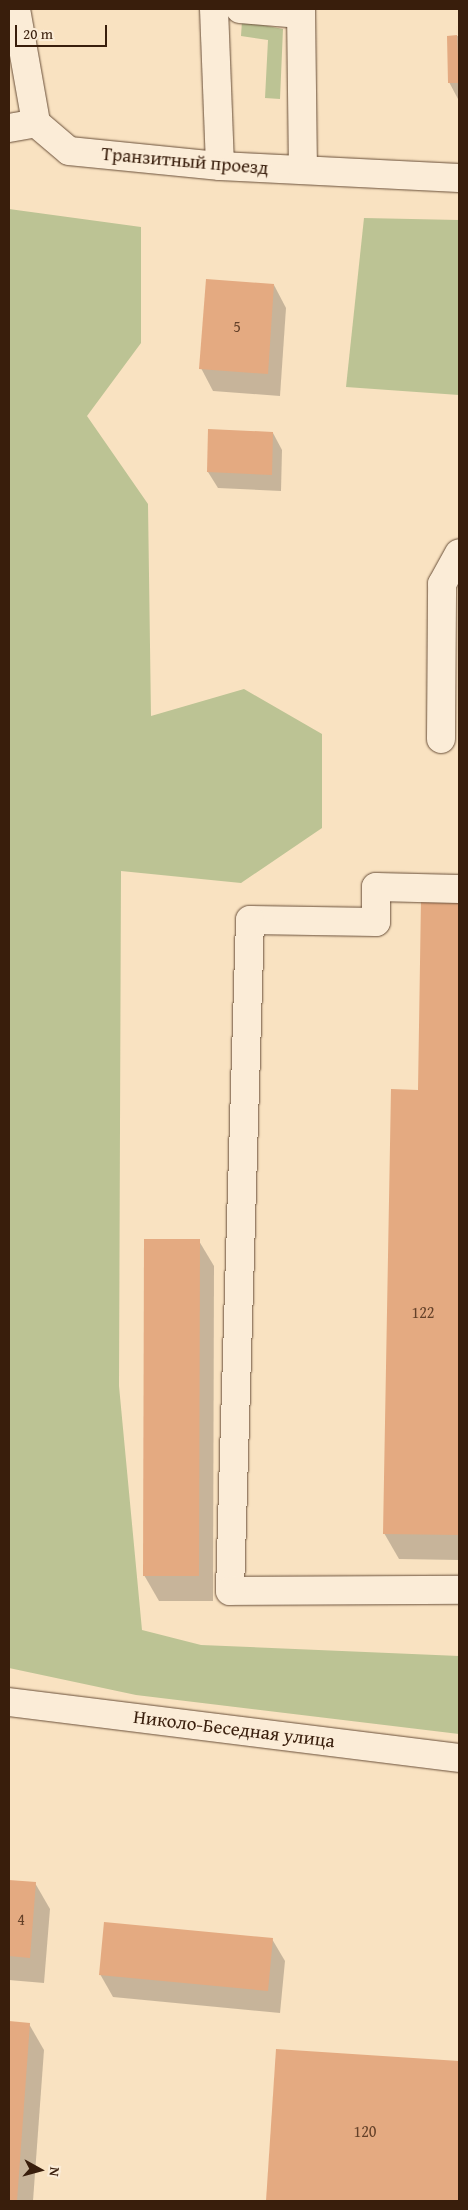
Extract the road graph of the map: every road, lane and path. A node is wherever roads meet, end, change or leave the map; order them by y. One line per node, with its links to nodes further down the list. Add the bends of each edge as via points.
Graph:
1 (16, 9): 5 (street)
2 (214, 9): 7 (street)
3 (240, 9): 4 (street)
4 (301, 12): 8 (street)
5 (36, 124): 6 (street); 7 (street, Транзитный проезд, via 69,151)
6 (9, 128)
7 (220, 166): 8 (street, Транзитный проезд)
8 (303, 170): 9 (street, Транзитный проезд)
9 (459, 178)
10 (459, 553): 11 (street, via 442,584)
11 (441, 738)
12 (459, 889): 13 (street, via 376,887 376,922 250,920 230,1591)
13 (459, 1590)
14 (9, 1702): 15 (street, Николо-Беседная улица)
15 (459, 1758)

